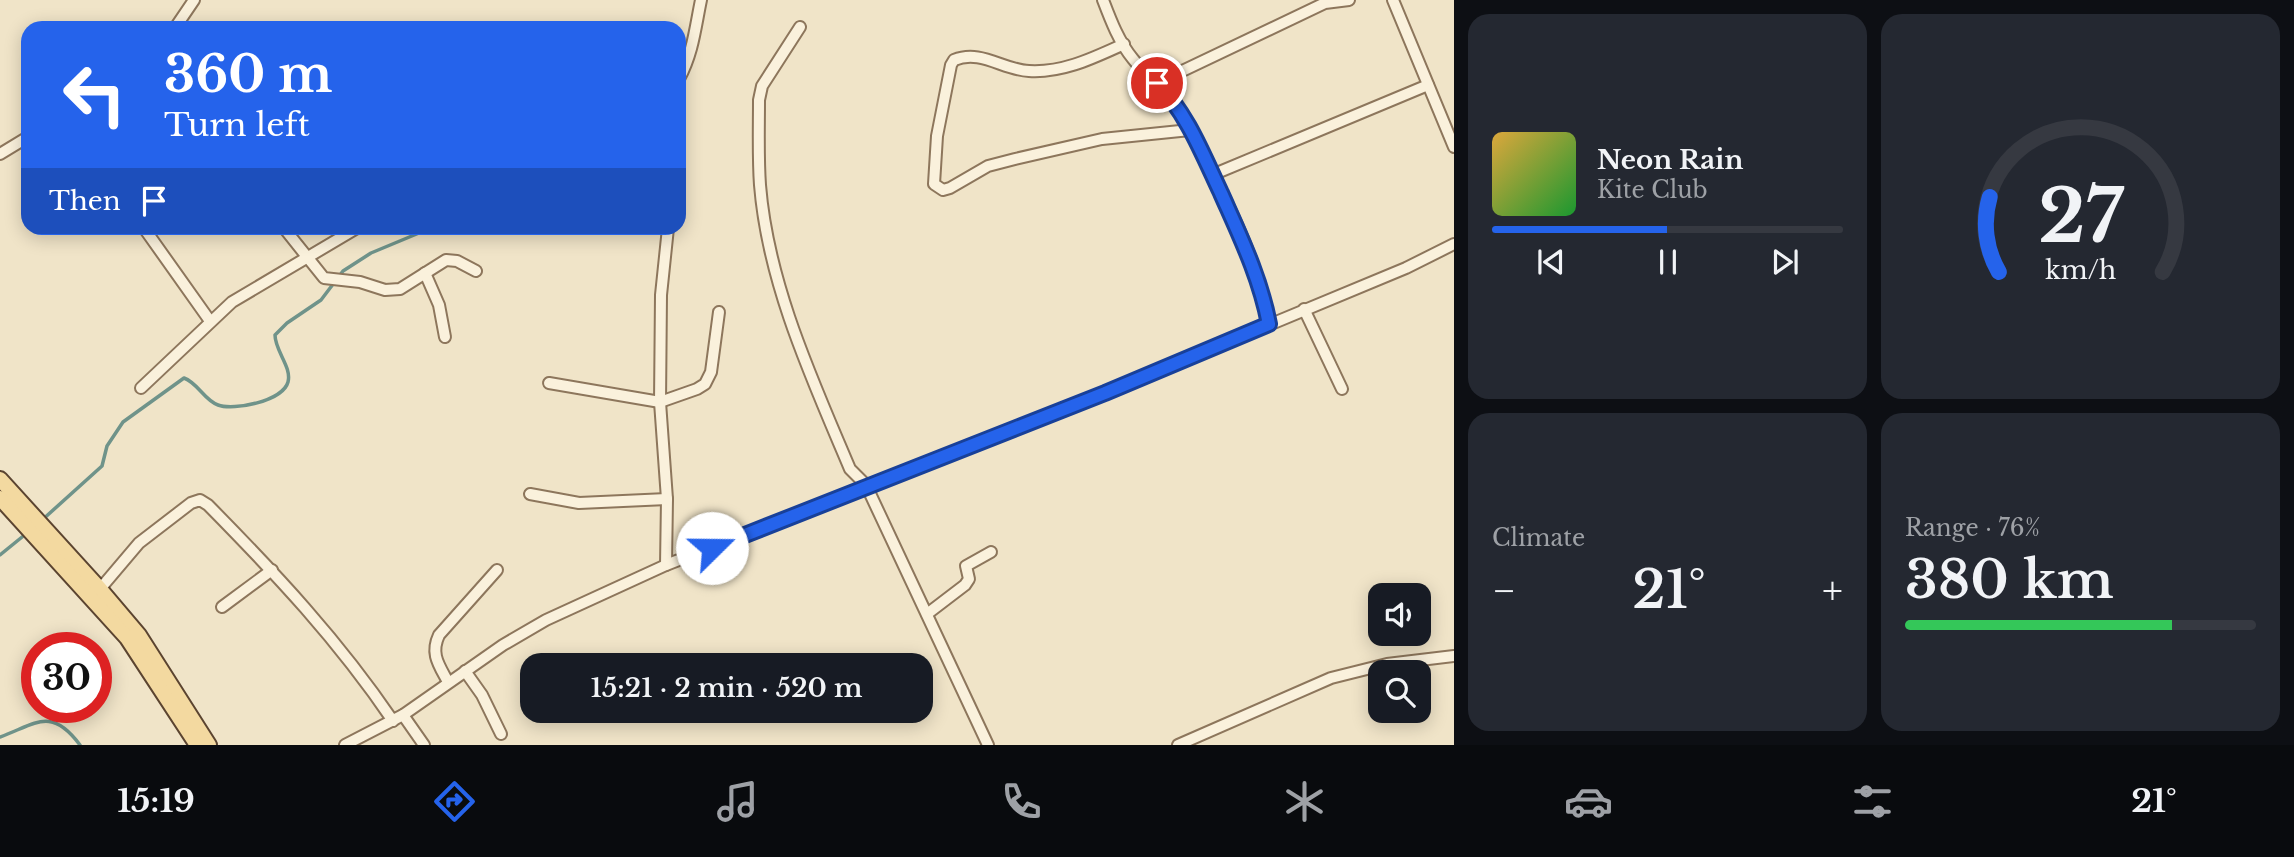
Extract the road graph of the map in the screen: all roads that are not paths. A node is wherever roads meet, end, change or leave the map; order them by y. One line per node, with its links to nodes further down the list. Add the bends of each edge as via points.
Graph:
1 (194, 0): 6 (street)
2 (701, 0): 9 (street)
3 (1103, 0): 8 (street)
4 (1349, 0): 10 (street, via 1325,4)
5 (1393, 0): 11 (street)
6 (180, 21)
7 (800, 27): 35 (street, via 762,86 760,186 786,308 849,469)
8 (1124, 44): 10 (street); 12 (street, via 1045,71 1026,71 977,56 954,60 937,136 934,184 943,190 988,166 1102,139)
9 (686, 67)
10 (1157, 83): 12 (street)
11 (1429, 85): 14 (street); 16 (street)
12 (1190, 130): 16 (street)
13 (21, 141): 15 (street)
14 (1454, 147)
15 (0, 154)
16 (1212, 175): 28 (street, via 1251,259)
17 (149, 235): 27 (street)
18 (289, 235): 22 (street)
19 (345, 235): 22 (street)
20 (667, 235): 33 (street, via 661,295)
21 (1454, 244): 25 (street)
22 (307, 258): 24 (street, via 324,278 385,290 400,289); 27 (street, via 232,302)
23 (476, 271): 24 (street, via 446,260)
24 (425, 273): 29 (street, via 439,304)
25 (1304, 309): 28 (street); 32 (street)
26 (719, 312): 33 (street, via 711,372 705,384)
27 (210, 321): 31 (street)
28 (1269, 324): 35 (street)
29 (445, 337)
30 (549, 383): 33 (street)
31 (141, 388)
32 (1342, 389)
33 (660, 402): 38 (street)
34 (0, 479): 39 (main road)
35 (866, 485): 42 (street); 47 (street)
36 (530, 494): 38 (street, via 579,503)
37 (0, 498): 39 (main road)
38 (667, 499): 42 (street)
39 (21, 511): 40 (main road)
40 (54, 548): 45 (main road); 53 (main road, via 127,638)
41 (991, 552): 47 (street, via 966,566 965,585)
42 (666, 565): 49 (street, via 546,620)
43 (272, 570): 45 (street, via 200,500 139,543); 46 (street); 51 (street)
44 (497, 570): 50 (street, via 434,646)
45 (100, 589): 54 (main road, via 139,635)
46 (222, 607)
47 (927, 614): 57 (street)
48 (1454, 656): 58 (street, via 1387,664 1331,678)
49 (465, 671): 50 (street); 52 (street)
50 (448, 682): 51 (street)
51 (398, 718): 55 (street); 56 (street)
52 (501, 734)
53 (197, 745)
54 (209, 745)
55 (345, 745)
56 (424, 745)
57 (988, 745)
58 (1178, 745)

